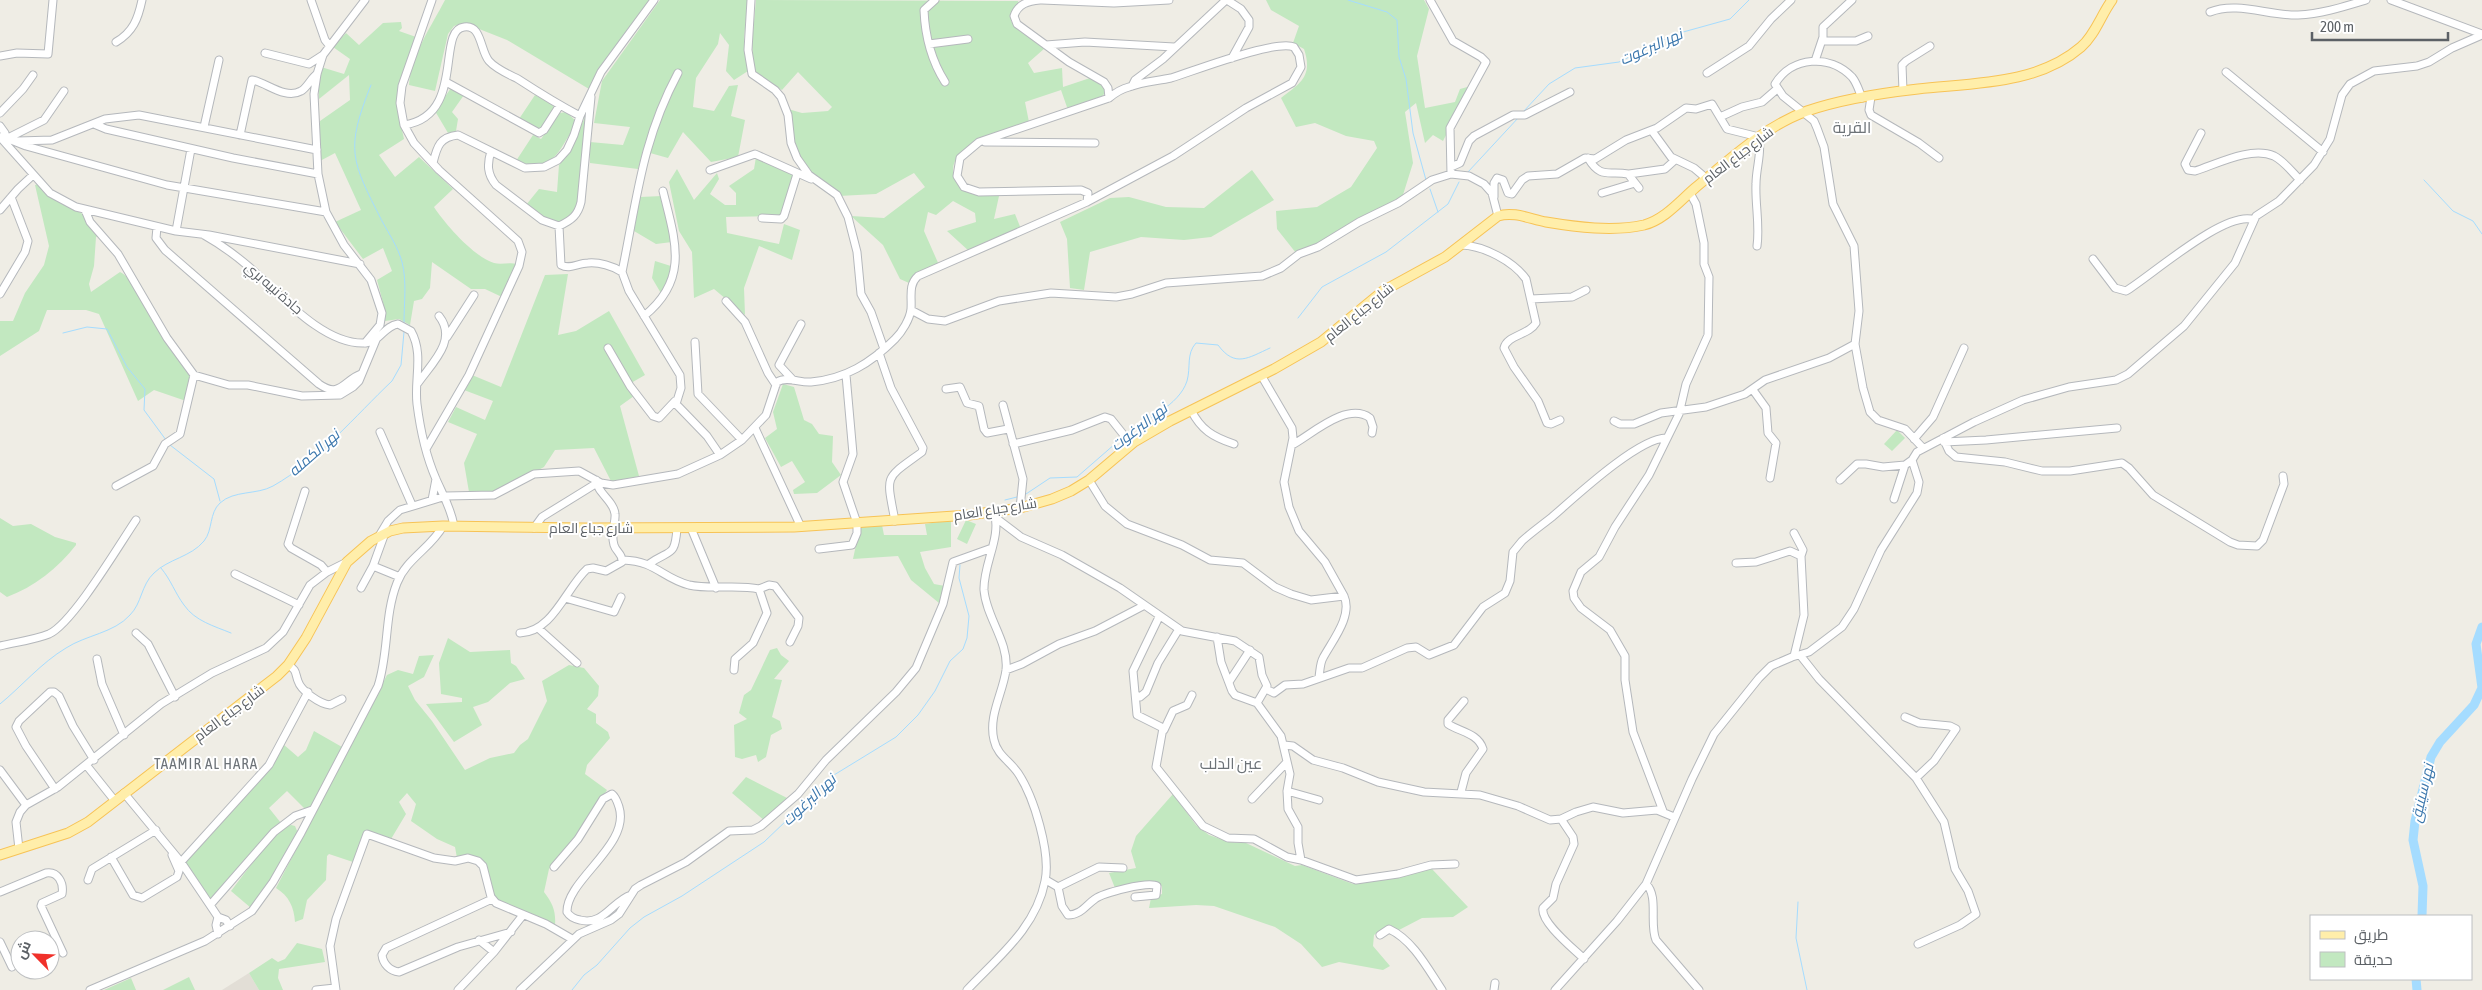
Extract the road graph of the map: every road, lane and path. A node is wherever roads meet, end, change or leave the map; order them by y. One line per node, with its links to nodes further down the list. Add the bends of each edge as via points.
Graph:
1 (53, 0): 34 (street, via 48,54)
2 (142, 0): 24 (street, via 134,26)
3 (311, 0): 27 (street)
4 (365, 0): 27 (street)
5 (654, 0): 48 (street)
6 (751, 0): 88 (street, via 748,50 752,74 781,97 788,115 794,152)
7 (935, 0): 25 (street, via 924,10)
8 (1040, 0): 9 (street, via 1105,3); 18 (street)
9 (1169, 0)
10 (1226, 0): 30 (street); 35 (street, via 1242,10 1249,20 1246,33)
11 (1430, 0): 83 (street, via 1453,41 1486,62 1450,128)
12 (1791, 0): 40 (street, via 1749,46)
13 (1852, 0): 23 (street, via 1823,26)
14 (2366, 0): 19 (street, via 2304,14 2286,15 2227,7)
15 (2390, 0): 20 (street)
16 (431, 1): 61 (street, via 402,86 400,103)
17 (2110, 1): 49 (main road, شارع جباع العام, via 2086,42 2066,58 2009,79)
18 (1022, 2): 28 (street, via 1015,14 1017,24)
19 (2210, 12)
20 (2482, 35): 76 (street, via 2417,66 2374,71 2358,78 2342,95 2334,128)
21 (1868, 36): 23 (street, via 1856,41)
22 (968, 39): 25 (street)
23 (1822, 41): 37 (street)
24 (116, 42)
25 (929, 44): 44 (street, via 936,67)
26 (1059, 44): 28 (street); 30 (street, via 1085,42); 31 (street)
27 (329, 45): 33 (street)
28 (1046, 45): 31 (street)
29 (1930, 46): 49 (street, via 1902,65)
30 (1174, 47): 45 (street)
31 (1054, 51): 52 (street, via 1104,82)
32 (265, 52): 33 (street, via 309,64)
33 (323, 55): 41 (street)
34 (0, 56)
35 (1232, 58): 45 (street, via 1195,71); 97 (street, via 1288,45 1296,49 1301,67 1296,80 1288,86 1246,108 1173,156)
36 (219, 60): 63 (street)
37 (1816, 61): 46 (street, via 1798,63 1782,75 1775,84); 51 (street, via 1836,66 1847,73)
38 (678, 72): 114 (street, via 646,149)
39 (2226, 72): 76 (street)
40 (1706, 73)
41 (317, 74): 66 (street, via 297,92 282,91 252,80); 73 (street, via 314,94)
42 (33, 75): 55 (street)
43 (446, 82): 53 (street, via 539,133); 53 (street, via 453,36 459,28 470,27 478,34 489,61); 61 (street, via 434,109 415,122)
44 (946, 82)
45 (1132, 86): 52 (street)
46 (1777, 89): 56 (street); 58 (street, via 1762,102 1742,106)
47 (64, 91): 68 (street, via 44,120)
48 (591, 91): 57 (street); 104 (street, via 578,211 573,219)
49 (1902, 91): 51 (main road, شارع جباع العام)
50 (1570, 92): 83 (street, via 1522,115 1514,114 1474,136 1460,163)
51 (1866, 97): 54 (main road, شارع جباع العام); 79 (street, via 1871,115)
52 (1109, 98): 70 (street)
53 (560, 106): 57 (street)
54 (1813, 109): 56 (main road, شارع جباع العام); 59 (street)
55 (0, 113)
56 (1802, 113): 59 (street); 67 (main road, شارع جباع العام)
57 (580, 116): 75 (street, via 567,150 558,160 544,167 525,168)
58 (1720, 117): 64 (street, via 1712,104 1696,109 1686,108); 67 (street, via 1729,130)
59 (1814, 121): 128 (street, via 1824,147 1833,204 1854,246 1859,311)
60 (94, 124): 63 (street, via 111,118 139,115); 69 (street, via 52,140); 72 (street)
61 (404, 125): 77 (street, via 414,143)
62 (0, 126): 68 (street, جادة نبيه بري, via 5,132)
63 (204, 127): 66 (street)
64 (1652, 131): 78 (street, via 1626,140 1595,159); 80 (street)
65 (2201, 133): 90 (street, via 2185,164 2188,170 2194,172 2247,155 2267,154 2280,160)
66 (240, 135): 73 (street)
67 (1758, 137): 89 (main road, شارع جباع العام); 109 (street)
68 (5, 139): 69 (street); 87 (street, جادة نبيه بري)
69 (16, 142): 91 (street, via 130,176)
70 (979, 142): 71 (street); 97 (street, via 958,162 957,176 964,187 985,192 1081,190 1088,193)
71 (1095, 143)
72 (191, 149): 84 (street); 91 (street)
73 (316, 150): 84 (street)
74 (436, 150): 75 (street, via 444,139 458,135); 77 (street); 81 (street)
75 (491, 151): 104 (street, via 488,168 496,185 542,220)
76 (2322, 152): 90 (street)
77 (426, 155): 81 (street)
78 (1588, 158): 86 (street, via 1602,173); 96 (street, via 1557,174 1526,177 1511,195 1503,180 1497,178)
79 (1940, 158)
80 (1675, 160): 86 (street, via 1665,169); 89 (street, via 1694,168)
81 (433, 163): 161 (street, via 518,241 522,252 519,266 480,353)
82 (710, 170): 85 (street, via 755,154)
83 (1451, 170): 96 (street, via 1479,181 1488,188); 120 (street, via 1398,203 1262,276 1166,283 1116,297 1051,293 999,301 945,321 928,319)
84 (318, 174): 100 (street)
85 (796, 174): 88 (street); 102 (street, via 784,216)
86 (1629, 174): 93 (street, via 1637,185)
87 (33, 175): 95 (street); 99 (street, جادة نبيه بري, via 58,199)
88 (814, 179): 131 (street, via 833,192 848,217 857,252 861,294 871,312)
89 (1707, 179): 94 (main road, شارع جباع العام)
90 (2300, 180): 103 (street)
91 (183, 188): 100 (street); 106 (street)
92 (663, 191): 122 (street, via 676,250 675,269 666,293)
93 (1602, 193)
94 (1690, 194): 101 (main road, شارع جباع العام, via 1656,220 1628,227 1556,223 1508,214); 144 (street, via 1696,204 1704,243 1704,264 1709,277 1710,325 1686,384)
95 (10, 197): 98 (street); 116 (street, via 28,241)
96 (1494, 200): 101 (street)
97 (1087, 202): 120 (street, via 918,276 912,287)
98 (0, 210)
99 (85, 210): 105 (street, جادة نبيه بري); 133 (street, via 90,222 118,254 173,348)
100 (326, 212): 110 (street)
101 (1498, 216): 108 (main road, شارع جباع العام)
102 (762, 218)
103 (2254, 220): 111 (street, via 2242,219 2206,235 2126,291 2115,288); 155 (street, via 2240,256 2217,288 2184,326 2128,374 2116,380 2068,387 2037,396 1983,418)
104 (559, 226): 114 (street, via 560,265 570,267 593,262)
105 (157, 227): 106 (street, جادة نبيه بري); 132 (street, via 156,238 165,250 319,384 328,390 339,389)
106 (176, 232): 107 (street, جادة نبيه بري)
107 (204, 235): 112 (street); 127 (street, جادة نبيه بري, via 236,256 322,329 346,341)
108 (1462, 245): 118 (street, via 1490,251 1524,275 1529,283); 135 (main road, شارع جباع العام, via 1383,291 1321,342)
109 (1757, 246)
110 (349, 250): 112 (street); 113 (street)
111 (2093, 259)
112 (344, 260): 113 (street)
113 (360, 264): 127 (street, via 371,280 382,313 380,325)
114 (622, 272): 122 (street)
115 (1586, 290): 118 (street, via 1572,297)
116 (0, 294)
117 (474, 295): 124 (street)
118 (1531, 299): 145 (street, via 1535,325 1506,343 1504,348 1538,401 1547,423)
119 (726, 302): 138 (street, via 745,322)
120 (911, 310): 131 (street, via 903,328)
121 (439, 316): 124 (street, via 445,324)
122 (644, 316): 141 (street, via 680,375 681,388)
123 (801, 324): 136 (street, via 779,365)
124 (446, 338): 137 (street)
125 (376, 340): 127 (street, جادة نبيه بري); 132 (street); 137 (street, via 393,325 402,325 410,331 416,342)
126 (695, 342): 154 (street, via 698,394)
127 (365, 343)
128 (1855, 344): 140 (street, via 1829,358 1765,380); 153 (street, via 1870,412 1878,420 1905,429)
129 (608, 348): 141 (street, via 630,386 653,416 662,416)
130 (1964, 348): 153 (street, via 1933,417)
131 (881, 351): 134 (street); 180 (street, via 891,388 923,448 889,479)
132 (361, 374): 133 (street, via 346,392 316,397 248,385 229,385)
133 (194, 375): 171 (street, via 181,432 167,442 153,466)
134 (846, 375): 136 (street, via 811,382); 181 (street, via 853,454 843,482)
135 (1261, 375): 143 (main road, شارع جباع العام); 159 (street, via 1291,424)
136 (793, 380): 138 (street, via 783,380)
137 (418, 384): 161 (street, via 416,402)
138 (776, 385): 147 (street, via 770,407)
139 (946, 389): 149 (street, via 960,387 967,403 979,406 987,433)
140 (1753, 390): 144 (street, via 1706,406); 166 (street, via 1766,408 1768,433 1776,443)
141 (675, 401): 162 (street)
142 (1003, 405): 149 (street)
143 (1191, 410): 156 (main road, شارع جباع العام); 158 (street, via 1209,435)
144 (1680, 410): 146 (street, via 1661,412 1634,424); 152 (street)
145 (1560, 420)
146 (1614, 421)
147 (755, 428): 154 (street); 184 (street)
148 (2117, 428): 155 (street, via 1986,440)
149 (1008, 429): 157 (street)
150 (380, 432): 176 (street)
151 (1372, 433): 159 (street, via 1370,418 1355,414 1322,424)
152 (1666, 438): 225 (street, via 1646,445 1592,481 1522,541 1513,552 1510,581 1505,593 1483,607 1454,645 1431,654 1416,647 1407,648 1362,668 1348,668); 253 (street, via 1645,482 1599,557 1581,572 1573,591 1581,608 1610,630 1626,656 1625,680 1633,732)
153 (1914, 439): 160 (street)
154 (742, 440): 162 (street)
155 (1944, 440): 160 (street); 165 (street, via 1956,457 2042,470 2070,471 2122,463 2153,494 2238,545 2257,546 2263,540 2284,484)
156 (1128, 442): 157 (street, via 1111,419 1105,417 1072,430); 168 (main road, شارع جباع العام)
157 (1012, 444): 177 (street, via 1024,479)
158 (1234, 444)
159 (1292, 445): 205 (street, via 1284,482 1290,507 1299,531 1324,562)
160 (1923, 448): 163 (street)
161 (426, 449): 167 (street)
162 (720, 455): 170 (street, via 671,476 613,485)
163 (1912, 460): 164 (street); 219 (street, via 1919,482 1917,493 1881,550 1848,620 1816,648)
164 (1905, 464): 169 (street, via 1882,467 1860,464); 174 (street)
165 (2283, 476)
166 (1770, 478)
167 (436, 479): 173 (street); 175 (street)
168 (1089, 480): 177 (main road, شارع جباع العام, via 1071,491); 205 (street, via 1105,506 1127,524 1182,545 1210,560 1243,563 1281,591 1311,600)
169 (1840, 480)
170 (597, 482): 173 (street, via 579,471 543,472 494,495); 185 (street, via 542,517); 186 (street, via 615,512)
171 (116, 486)
172 (305, 491): 199 (street, via 288,544)
173 (446, 496): 175 (street); 183 (street)
174 (1894, 499)
175 (432, 500): 176 (street)
176 (412, 505): 189 (street, via 388,521)
177 (1020, 505): 178 (main road, شارع جباع العام)
178 (995, 515): 180 (main road, شارع جباع العام); 191 (street); 209 (street, via 1021,537 1086,568)
179 (136, 520): 217 (street, via 79,605 56,629)
180 (895, 520): 181 (main road, شارع جباع العام)
181 (857, 523): 184 (main road, شارع جباع العام); 192 (street, via 852,545)
182 (443, 526): 183 (main road, شارع جباع العام); 189 (main road, شارع جباع العام, via 403,528); 201 (street)
183 (454, 526): 185 (main road, شارع جباع العام)
184 (801, 527): 188 (main road, شارع جباع العام)
185 (534, 528): 186 (main road, شارع جباع العام)
186 (612, 528): 187 (main road, شارع جباع العام); 194 (street, via 615,548)
187 (677, 528): 188 (main road, شارع جباع العام); 197 (street, via 671,552)
188 (691, 528): 203 (street)
189 (382, 534): 195 (main road, شارع جباع العام); 198 (street)
190 (1794, 534): 193 (street, via 1802,546)
191 (992, 548): 224 (street, via 984,588 1001,640); 274 (street, via 953,562 939,616 916,668 826,760 798,794 762,826 754,830 729,831 686,862 641,885)
192 (819, 549)
193 (1801, 556): 196 (street, via 1790,551 1756,562); 219 (street, via 1804,615)
194 (623, 560): 197 (street); 207 (street, via 610,570 586,569)
195 (347, 562): 199 (street); 222 (main road, شارع جباع العام)
196 (1736, 563)
197 (648, 564): 203 (street, via 686,584)
198 (373, 566): 201 (street); 202 (street)
199 (327, 572): 208 (street, via 310,585)
200 (235, 574): 208 (street)
201 (400, 577): 252 (street, via 392,602 386,656 378,686)
202 (361, 588)
203 (716, 588): 204 (street)
204 (759, 589): 216 (street, via 769,585 779,588 797,614 798,626); 223 (street, via 767,613 753,643 735,659)
205 (1344, 596): 225 (street, via 1346,609 1335,640 1322,660)
206 (621, 597): 207 (street, via 614,612)
207 (565, 598): 211 (street)
208 (299, 604): 231 (street, via 283,632 266,648 212,673)
209 (1143, 606): 210 (street); 224 (street)
210 (1159, 617): 212 (street); 229 (street, via 1133,671)
211 (538, 628): 214 (street); 221 (street)
212 (1179, 629): 215 (street); 229 (street, via 1158,663 1146,692 1140,697)
213 (136, 633): 231 (street, via 148,644)
214 (520, 633)
215 (1217, 637): 218 (street, via 1235,640); 226 (street, via 1220,662)
216 (790, 642)
217 (0, 646)
218 (1250, 650): 226 (street); 227 (street, via 1260,660)
219 (1797, 656): 243 (street); 254 (street, via 1766,671 1714,734)
220 (97, 659): 237 (street, via 102,684)
221 (577, 663)
222 (288, 665): 228 (street, via 296,671 298,682); 247 (main road, شارع جباع العام)
223 (734, 670)
224 (1006, 670): 270 (street, via 994,718 993,738 997,749 1026,786 1045,856)
225 (1319, 677): 227 (street, via 1303,684 1285,685 1274,692)
226 (1229, 682): 234 (street, via 1235,694)
227 (1266, 689): 234 (street)
228 (308, 692): 232 (street, via 326,705); 265 (street, via 269,765)
229 (1136, 695): 236 (street, via 1138,717 1160,725)
230 (1192, 695): 236 (street, via 1187,705 1173,711)
231 (175, 697): 237 (street, via 144,716)
232 (342, 699)
233 (1464, 701): 246 (street, via 1450,716 1448,724 1468,733 1483,749 1466,772)
234 (1256, 703): 238 (street, via 1278,731)
235 (1905, 717): 243 (street, via 1919,723 1956,729 1934,761)
236 (1164, 730): 264 (street, via 1156,767 1203,826 1228,838 1254,839 1287,857)
237 (124, 735): 239 (street)
238 (1284, 745): 240 (street); 246 (street, via 1293,746 1313,760 1378,782 1424,792)
239 (94, 760): 241 (street); 244 (street, via 59,696 50,692 19,720 16,727)
240 (1287, 762): 245 (street, via 1290,774); 248 (street)
241 (87, 766): 244 (street); 250 (street)
242 (0, 770): 251 (street)
243 (1916, 778): 287 (street, via 1944,822 1955,869 1976,912 1967,921)
244 (55, 789): 251 (street)
245 (1287, 791): 249 (street); 264 (street, via 1288,809 1298,827)
246 (1461, 792): 256 (street, via 1505,802 1550,820)
247 (124, 793): 250 (main road, شارع جباع العام); 258 (street)
248 (1252, 799)
249 (1319, 800)
250 (116, 801): 260 (main road, شارع جباع العام, via 68,833)
251 (26, 805): 260 (street, via 16,822)
252 (313, 810): 255 (street); 257 (street)
253 (1663, 811): 254 (street); 256 (street, via 1623,813 1593,807)
254 (1674, 817): 271 (street)
255 (295, 819): 257 (street); 259 (street); 277 (street, via 274,832)
256 (1561, 820): 290 (street, via 1574,844 1553,898 1542,913 1553,929)
257 (305, 822): 259 (street)
258 (156, 830): 261 (street); 263 (street)
259 (302, 830): 280 (street, via 252,911)
260 (19, 849): 262 (main road, شارع جباع العام)
261 (172, 852): 263 (street, via 179,871 177,877 142,898 133,895); 265 (street)
262 (0, 855)
263 (111, 857): 269 (street, via 92,869)
264 (1301, 860): 266 (street, via 1356,880)
265 (181, 862): 277 (street)
266 (1455, 864)
267 (554, 867): 274 (street, via 578,839 603,799 612,794 620,811 620,828 571,897 567,912 577,920 595,920)
268 (1123, 868): 272 (street, via 1100,867)
269 (88, 880)
270 (1046, 880): 272 (street); 297 (street, via 1040,903 1028,924)
271 (1646, 884): 290 (street); 300 (street, via 1652,893 1652,932 1656,940)
272 (1058, 887): 275 (street, via 1063,909 1068,915 1081,912 1095,898 1129,888 1156,886 1156,895)
273 (0, 892): 288 (street, via 46,873 57,875 63,885 62,894 42,903 41,907)
274 (631, 895): 284 (street, via 624,908 611,920)
275 (1135, 897)
276 (492, 899): 278 (street, via 500,906); 285 (street, via 386,948 382,959 390,969 399,972); 292 (street, via 483,866 478,861 434,858 367,834 330,946)
277 (211, 904): 279 (street)
278 (524, 915): 281 (street); 284 (street)
279 (218, 916): 280 (street); 282 (street)
280 (230, 926): 282 (street)
281 (510, 932): 285 (street); 289 (street)
282 (218, 934): 293 (street)
283 (1380, 935): 298 (street, via 1389,929 1401,938 1426,964)
284 (572, 939): 296 (street, via 542,972)
285 (479, 940): 289 (street)
286 (0, 942): 291 (street)
287 (1918, 944)
288 (63, 952)
289 (494, 952): 295 (street)
290 (1584, 958): 299 (street)
291 (10, 963)
292 (335, 989): 294 (street)
293 (90, 990)
294 (316, 990)
295 (458, 990)
296 (520, 990)
297 (967, 990)
298 (1442, 990)
299 (1555, 990)
300 (1699, 990)

